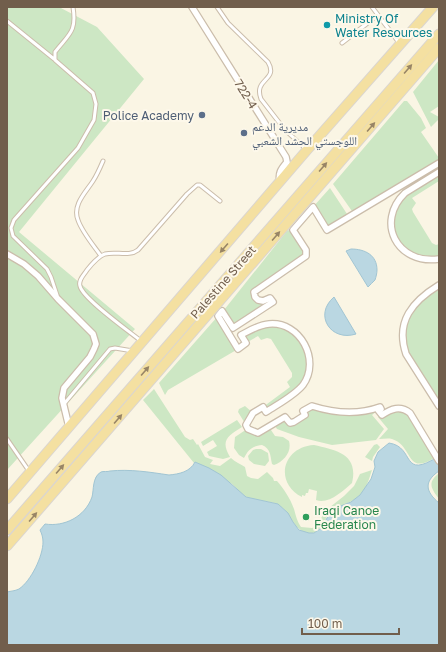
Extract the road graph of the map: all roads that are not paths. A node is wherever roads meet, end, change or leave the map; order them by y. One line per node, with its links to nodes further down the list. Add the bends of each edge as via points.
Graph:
1 (73, 7): 12 (lane, via 74,28 55,52)
2 (192, 7): 17 (street, 722-4, via 286,156 287,162 280,170)
3 (217, 7): 13 (lane, via 228,23 271,66 270,75 260,85 259,94 284,130)
4 (372, 7): 6 (lane)
5 (433, 7): 10 (main road, Palestine Street)
6 (378, 15): 9 (lane); 10 (lane)
7 (7, 21): 12 (lane)
8 (439, 34): 18 (main road, Palestine Street, one-way to 8)
9 (342, 43)
10 (401, 45): 13 (main road, Palestine Street)
11 (439, 48): 20 (main road, one-way to 11)
12 (55, 60): 27 (lane, via 93,93 96,104 94,120 78,148 14,220 11,228 13,236 47,269)
13 (307, 150): 17 (main road, Palestine Street)
14 (103, 162): 24 (lane, via 77,207 78,220 83,230)
15 (439, 163): 34 (street, via 327,230 313,207 293,230 306,250 305,258 254,292 258,300 270,298 273,302 233,328 222,311 218,316 238,349 246,343 241,336 255,326 274,324 285,326 295,332 309,353 309,370 303,385 266,412 262,407 253,413 246,425 248,430 258,434 285,418 290,423 294,422 305,415 303,411 312,406 334,412 380,407 378,410 382,415 399,408 410,414)
16 (439, 172): 25 (street, via 401,196 393,210 391,225 396,241 405,252 422,260)
17 (280, 182): 28 (main road, Palestine Street, one-way to 28)
18 (307, 185): 20 (main road); 22 (main road, Palestine Street)
19 (220, 201): 24 (lane, via 197,185 136,252)
20 (303, 205): 21 (main road)
21 (293, 217): 22 (main road); 38 (main road, one-way to 21)
22 (274, 223): 37 (main road, Palestine Street, one-way to 22)
23 (7, 254): 27 (street, via 38,276)
24 (102, 256): 28 (lane, via 80,279 81,290)
25 (439, 259)
26 (439, 285): 31 (street, via 417,300 408,312 404,323 403,345)
27 (58, 299): 30 (street, via 93,334 96,344 90,357 64,388)
28 (142, 342): 29 (main road, Palestine Street)
29 (134, 351): 30 (lane, via 110,349); 32 (main road, Palestine Street)
30 (64, 404): 32 (street)
31 (439, 406)
32 (69, 427): 35 (main road, Palestine Street)
33 (7, 439): 35 (lane)
34 (439, 461)
35 (30, 473): 36 (main road, Palestine Street)
36 (7, 499)
37 (7, 530)
38 (7, 546)

